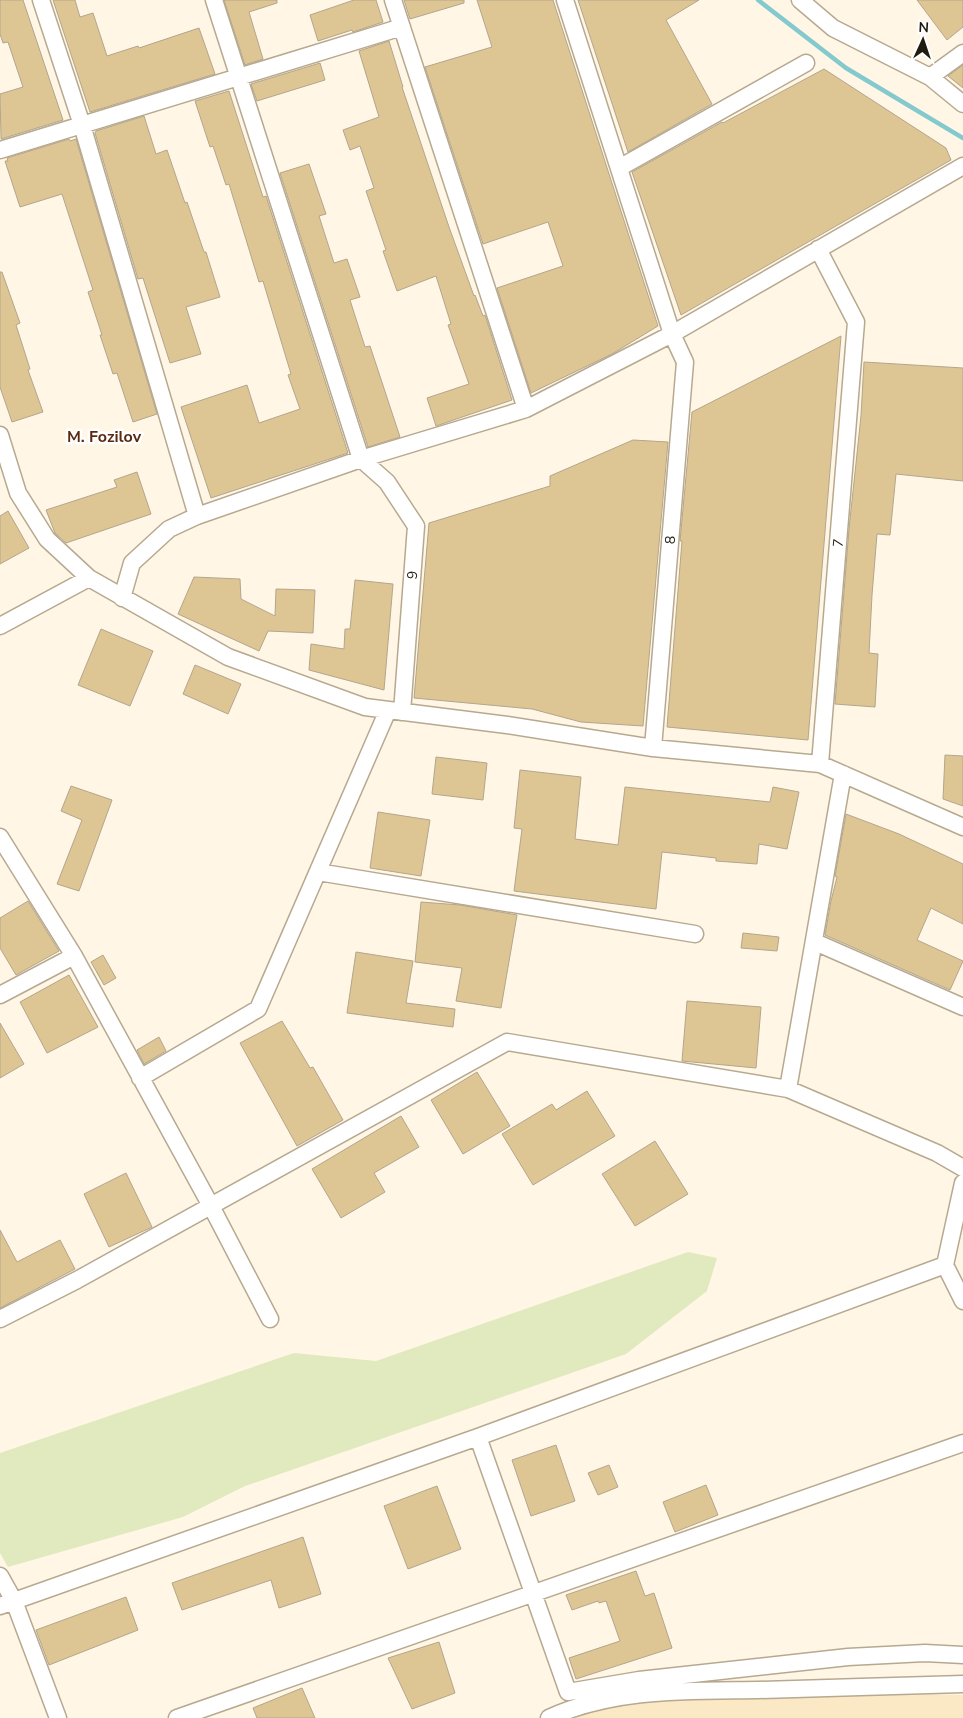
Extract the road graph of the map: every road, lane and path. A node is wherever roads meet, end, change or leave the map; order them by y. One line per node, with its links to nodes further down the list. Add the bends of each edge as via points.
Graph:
1 (41, 0): 12 (street)
2 (214, 0): 9 (street)
3 (392, 0): 6 (street)
4 (565, 0): 15 (street, 8)
5 (800, 0): 10 (street, via 833,28)
6 (402, 27): 9 (street); 18 (street)
7 (963, 52): 10 (street)
8 (806, 62): 15 (street)
9 (238, 77): 12 (street); 20 (street)
10 (930, 77): 11 (street)
11 (963, 104)
12 (82, 125): 13 (street); 21 (street)
13 (0, 150)
14 (963, 166): 16 (street)
15 (619, 168): 17 (street, 8)
16 (818, 249): 17 (street); 27 (street, 7, via 856,322)
17 (672, 334): 18 (street); 26 (street, 8, via 685,362)
18 (526, 409): 20 (street)
19 (0, 436): 22 (street, via 23,501 47,539)
20 (361, 459): 21 (street); 25 (street, 9, via 388,482 416,526)
21 (198, 516): 23 (street, via 169,529 132,562)
22 (89, 578): 23 (street); 24 (street)
23 (122, 598): 25 (street, via 228,657 365,707)
24 (0, 626)
25 (395, 711): 26 (street); 31 (street, 9)
26 (653, 748): 27 (street)
27 (820, 764): 28 (street)
28 (843, 774): 29 (street); 33 (street)
29 (963, 827)
30 (0, 838): 34 (street)
31 (318, 872): 32 (street); 37 (street, 9, via 258,1010)
32 (696, 934)
33 (815, 942): 36 (street); 38 (street)
34 (74, 956): 35 (street); 37 (street)
35 (0, 995)
36 (963, 1006)
37 (140, 1078): 41 (street)
38 (788, 1088): 39 (street, via 937,1153); 41 (street, via 507,1042)
39 (963, 1168)
40 (963, 1183): 42 (street)
41 (211, 1206): 44 (street); 45 (street)
42 (945, 1265): 43 (street); 46 (street)
43 (963, 1301)
44 (0, 1319)
45 (270, 1319)
46 (478, 1437): 49 (street); 50 (street)
47 (963, 1443): 49 (street)
48 (0, 1576): 50 (street)
49 (533, 1594): 51 (street, via 568,1692 639,1680 848,1657 924,1653); 54 (street)
50 (7, 1603): 53 (street)
51 (963, 1655)
52 (963, 1684): 55 (street, via 622,1696 569,1709)
53 (58, 1718)
54 (177, 1718)
55 (549, 1718)

